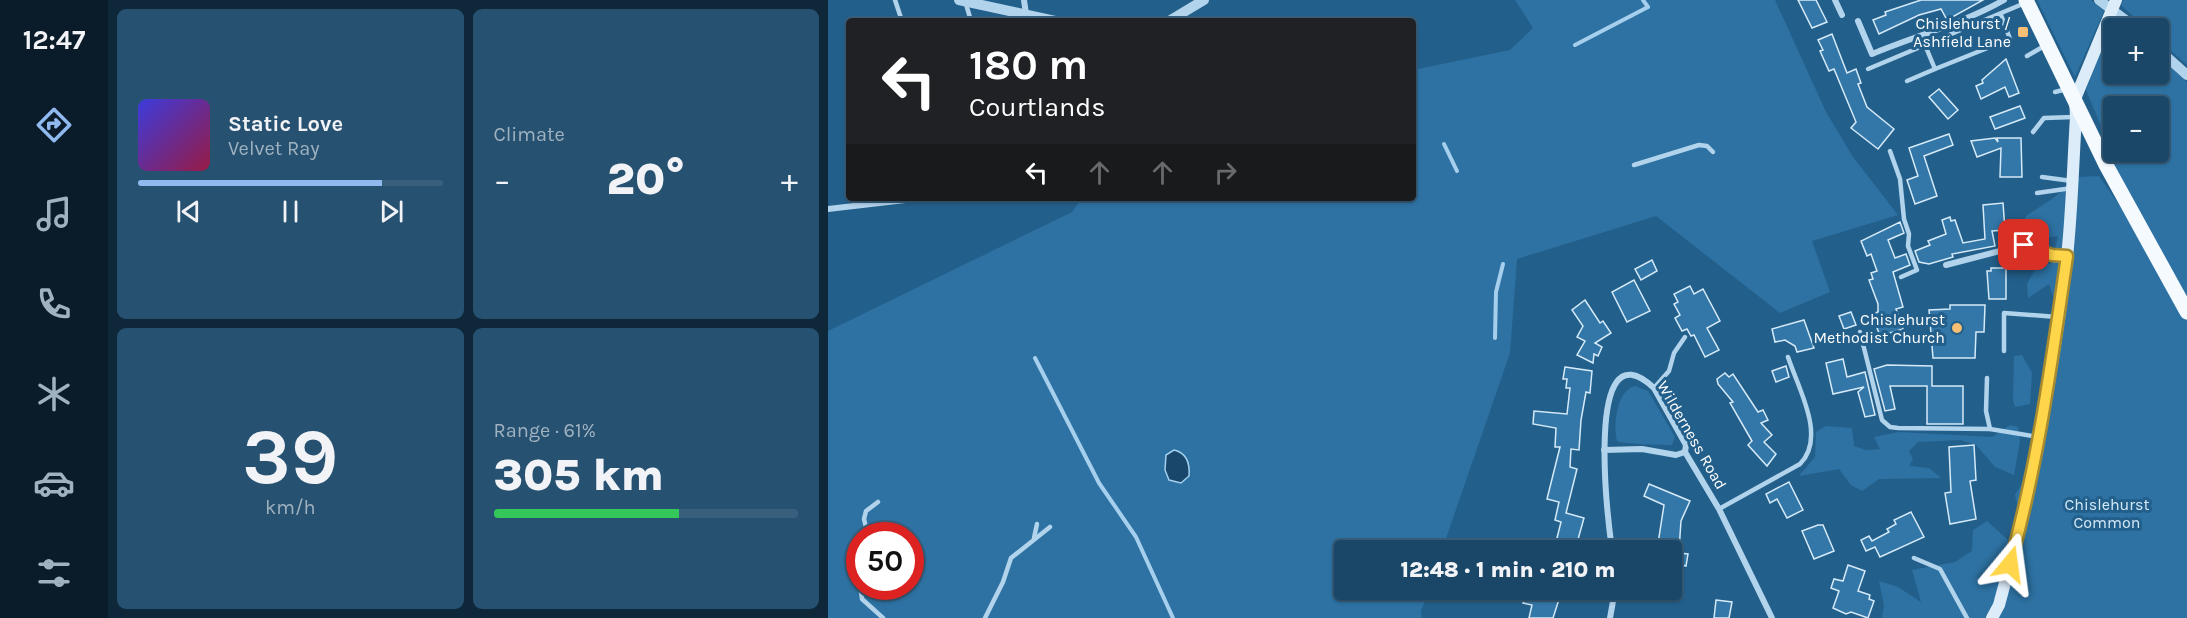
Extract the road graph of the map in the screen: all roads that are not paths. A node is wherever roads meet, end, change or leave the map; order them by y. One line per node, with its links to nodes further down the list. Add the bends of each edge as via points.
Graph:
1 (895, 0): 13 (lane)
2 (1024, 0): 10 (street)
3 (1204, 0): 16 (street)
4 (1835, 0): 11 (street)
5 (2004, 0): 18 (street, via 1954,24 1872,54)
6 (2099, 0): 9 (street)
7 (962, 1): 10 (street); 14 (lane)
8 (2026, 1): 12 (lane); 19 (main road)
9 (2114, 5): 17 (street); 28 (main road)
10 (1026, 14): 15 (street)
11 (1842, 15)
12 (2001, 15): 20 (lane); 24 (lane, via 2010,39)
13 (901, 18)
14 (970, 18)
15 (1042, 18)
16 (1174, 18)
17 (2126, 18)
18 (1857, 21)
19 (2048, 44): 21 (lane); 28 (main road)
20 (1925, 45): 23 (lane); 24 (lane)
21 (2027, 56)
22 (2169, 59): 25 (street)
23 (1868, 69)
24 (1935, 69): 26 (lane)
25 (2187, 75)
26 (1906, 81)
27 (2055, 92): 28 (lane)
28 (2073, 93): 29 (main road); 42 (main road, via 2106,165)
29 (2076, 117): 30 (lane, via 2044,118); 35 (main road)
30 (2033, 132)
31 (1890, 151): 41 (lane, via 1900,178 1908,246 1917,270)
32 (1713, 152): 33 (lane, via 1699,145)
33 (1634, 165)
34 (2042, 177): 35 (lane)
35 (2072, 184): 36 (lane); 39 (main road)
36 (2037, 193)
37 (897, 201): 38 (street)
38 (828, 209)
39 (2067, 256): 40 (street, via 2024,245); 43 (main road)
40 (1946, 264)
41 (1901, 277)
42 (2187, 312)
43 (2058, 317): 46 (lane, via 2004,313); 51 (main road)
44 (1860, 332): 50 (lane, via 1886,424 1898,428)
45 (1685, 337): 49 (lane, via 1674,353 1669,371)
46 (2004, 351)
47 (1788, 357): 55 (lane, via 1811,429 1809,455 1800,464)
48 (1987, 378): 50 (lane)
49 (1654, 388): 52 (street, Wilderness Road, via 1631,377 1615,384); 53 (street, Wilderness Road, via 1686,445)
50 (1990, 429): 51 (lane)
51 (2038, 437): 69 (main road, via 2022,523)
52 (1604, 450): 53 (street, via 1642,449 1676,455); 60 (street, Wilderness Road)
53 (1685, 452): 55 (street, Wilderness Road)
54 (878, 502): 56 (lane, via 866,511)
55 (1719, 509): 67 (street, Wilderness Road)
56 (865, 522)
57 (1036, 524): 59 (lane)
58 (1050, 527): 59 (lane)
59 (1034, 538): 65 (lane, via 1011,558)
60 (1611, 540)
61 (1914, 558): 68 (lane, via 1940,568)
62 (863, 600): 64 (lane)
63 (1613, 600): 66 (street)
64 (884, 618)
65 (985, 618)
66 (1610, 618)
67 (1772, 618)
68 (1967, 618)
69 (1992, 618)

